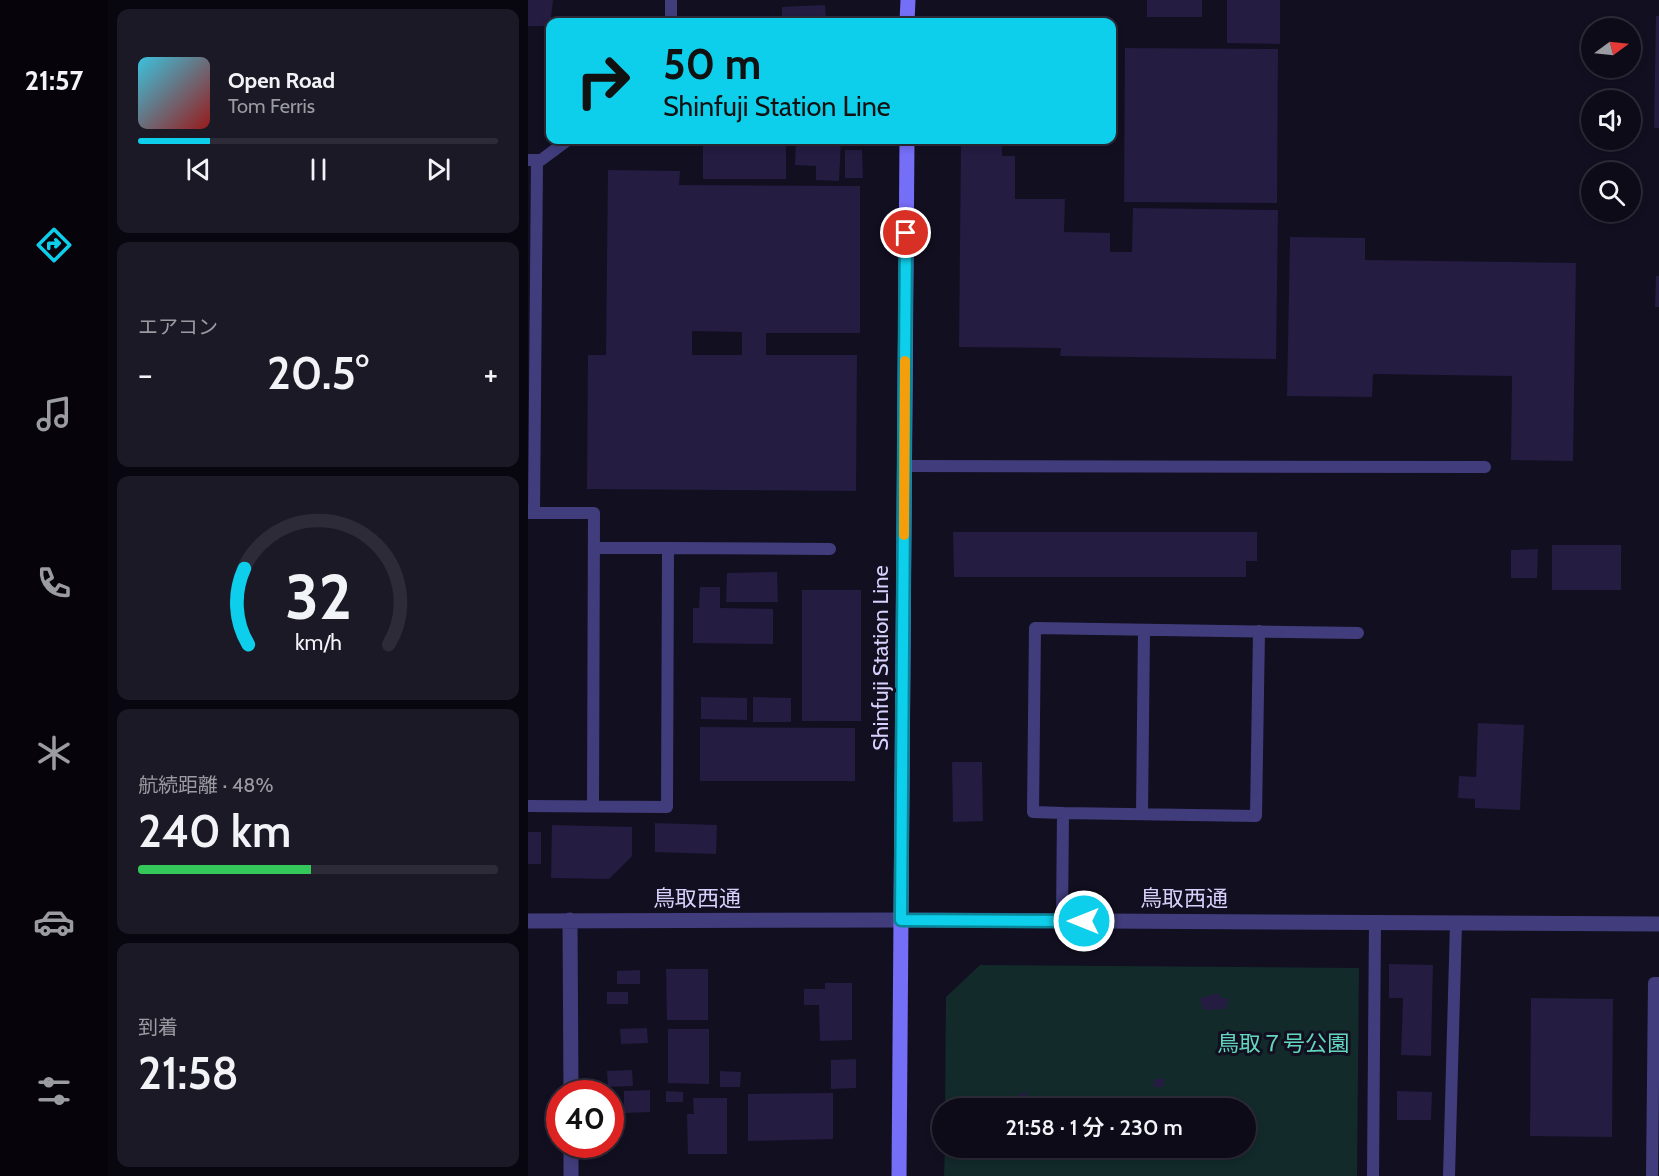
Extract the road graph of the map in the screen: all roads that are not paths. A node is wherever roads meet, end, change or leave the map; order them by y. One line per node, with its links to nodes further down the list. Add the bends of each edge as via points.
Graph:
1 (671, 0): 3 (lane)
2 (908, 0): 4 (main road)
3 (671, 18)
4 (908, 18)
5 (563, 144): 7 (lane, via 541,160)
6 (907, 144): 8 (main road, Shinfuji Station Line)
7 (532, 160): 10 (lane)
8 (904, 466): 9 (lane); 22 (main road, Shinfuji Station Line)
9 (1485, 467)
10 (531, 513): 11 (lane, via 594,513)
11 (594, 548): 12 (lane); 18 (lane)
12 (668, 548): 13 (lane); 18 (lane, via 667,807)
13 (830, 549)
14 (1144, 630): 15 (lane); 19 (lane, via 1035,628 1033,813); 20 (lane)
15 (1259, 631): 16 (lane); 20 (lane, via 1256,816)
16 (1358, 633)
17 (528, 806): 18 (lane)
18 (593, 807)
19 (1063, 813): 20 (lane); 23 (lane)
20 (1142, 814)
21 (570, 920): 22 (street, 鳥取西通); 24 (street, 鳥取西通); 29 (street)
22 (901, 920): 23 (street, 鳥取西通); 32 (main road, Shinfuji Station Line)
23 (1062, 920): 25 (street, 鳥取西通)
24 (528, 921)
25 (1375, 922): 26 (street, 鳥取西通); 33 (lane)
26 (1456, 922): 27 (street, 鳥取西通); 34 (lane)
27 (1659, 924)
28 (1659, 983): 35 (lane, via 1654,983)
29 (571, 1080)
30 (571, 1158): 31 (street)
31 (571, 1176)
32 (899, 1176)
33 (1373, 1176)
34 (1449, 1176)
35 (1652, 1176)

